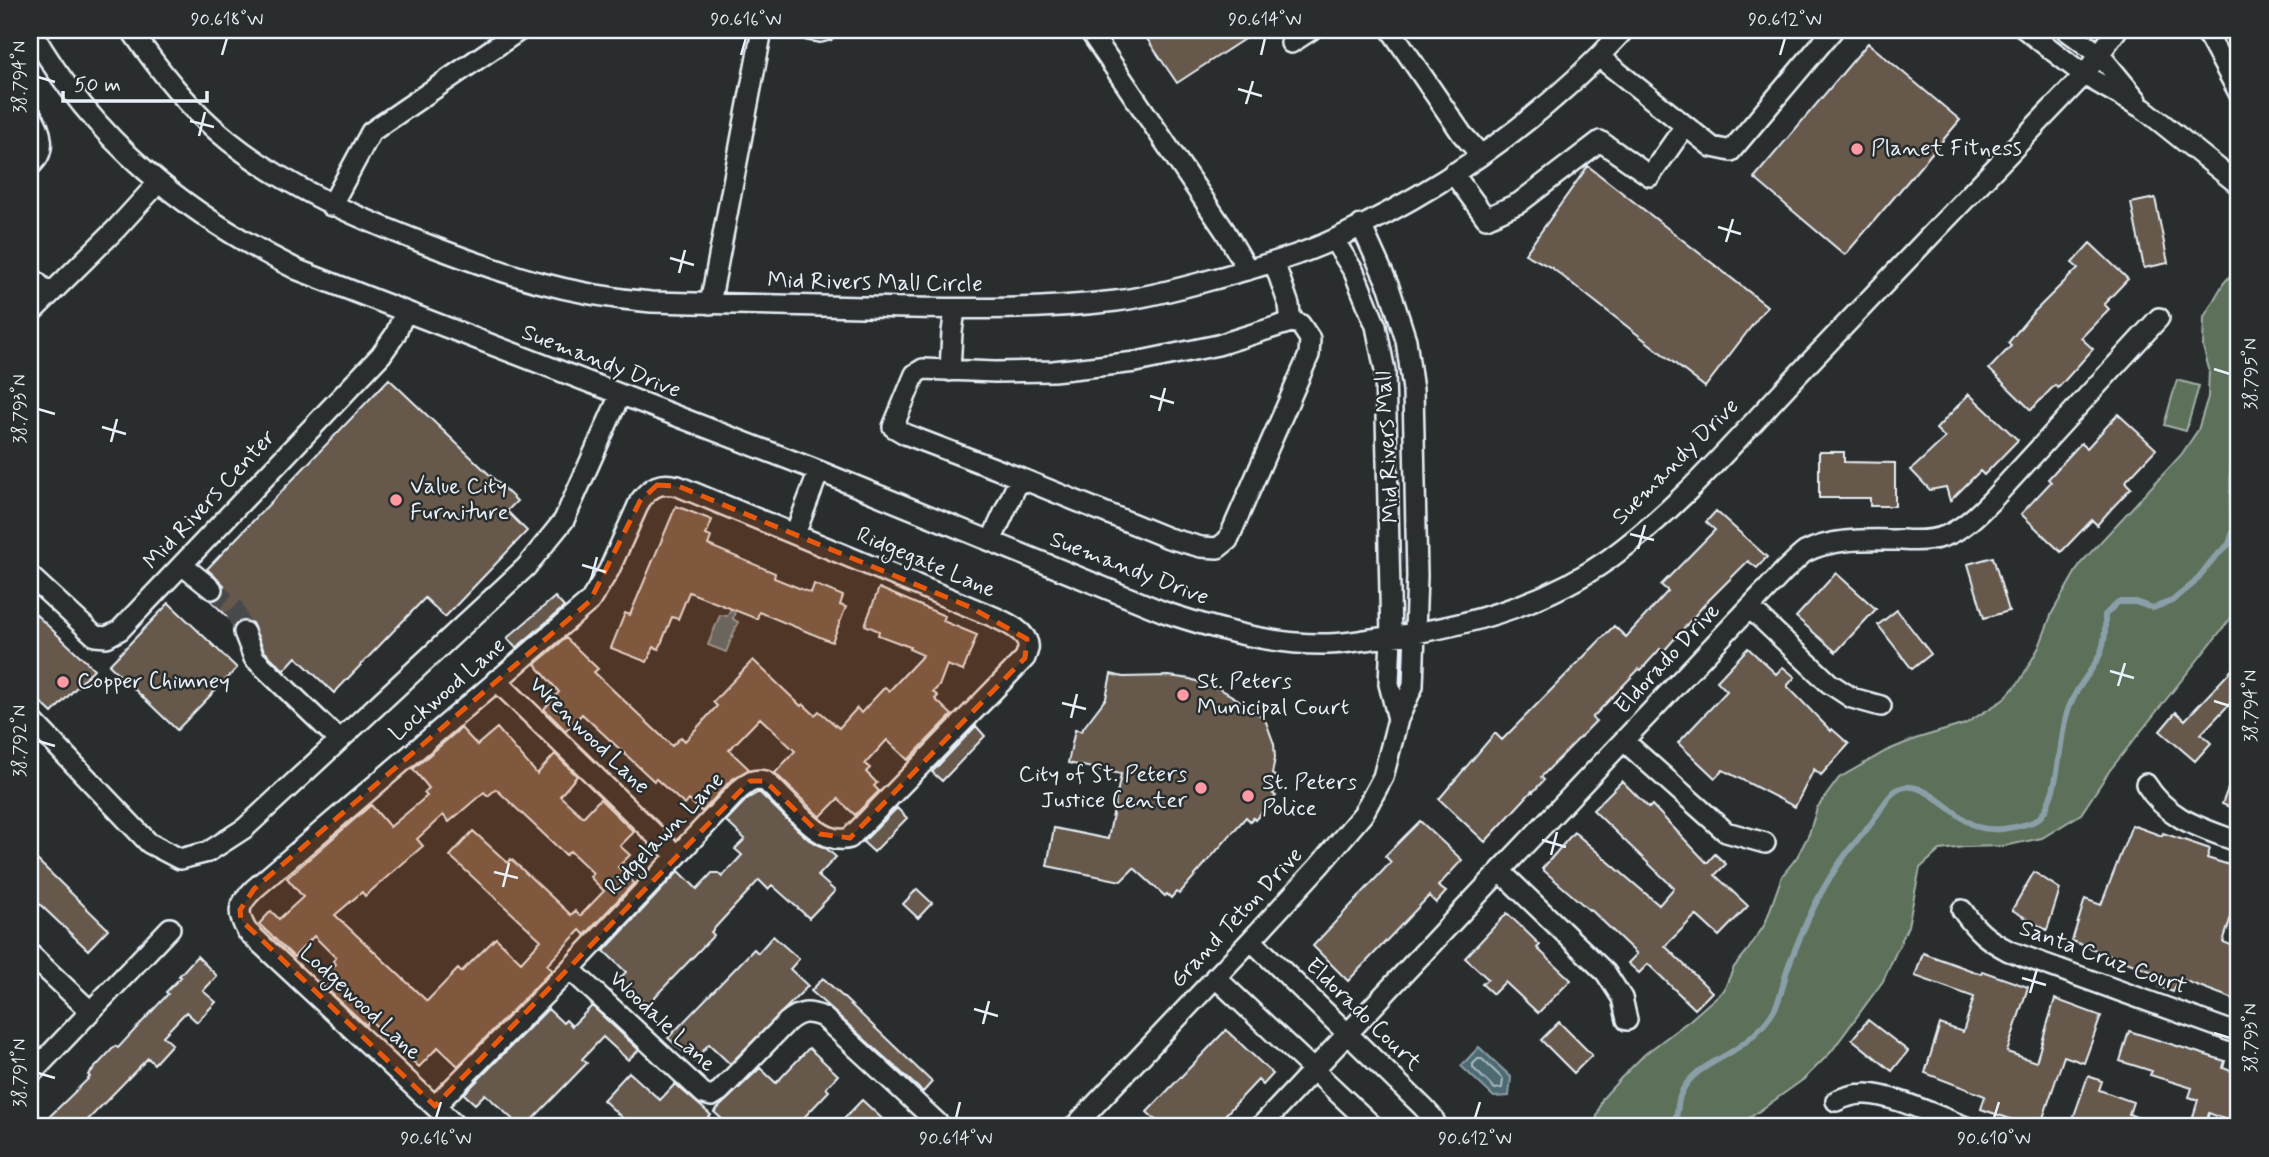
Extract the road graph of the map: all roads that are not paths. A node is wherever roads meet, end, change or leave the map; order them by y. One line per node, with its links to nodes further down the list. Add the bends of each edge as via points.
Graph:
1 (31, 30): 27 (street, Suemandy Drive, via 90,113)
2 (131, 30): 29 (street, Mid Rivers Mall Circle, via 156,67 228,140)
3 (762, 30): 36 (street)
4 (809, 30): 5 (street)
5 (827, 30)
6 (1089, 30): 33 (street)
7 (1311, 30): 16 (street)
8 (1391, 30): 24 (street)
9 (1624, 30): 18 (street, Mid Rivers Mall Circle)
10 (1833, 30): 23 (street, via 1731,151 1712,147)
11 (2026, 30): 19 (street)
12 (2066, 30): 17 (street)
13 (2117, 30): 17 (street, Suemandy Drive)
14 (2205, 30): 20 (street)
15 (515, 31): 29 (street, via 371,132)
16 (1291, 43)
17 (2099, 54): 19 (street, Suemandy Drive); 21 (street)
18 (1599, 57): 23 (street); 24 (street, Mid Rivers Mall Circle, via 1529,121)
19 (2084, 75): 21 (street); 54 (street, Suemandy Drive, via 1690,489 1630,542 1583,576 1528,602 1462,625)
20 (2239, 93)
21 (2144, 109): 28 (street)
22 (30, 113): 25 (street, via 42,144 39,159)
23 (1685, 125): 26 (street, via 1650,176 1600,141 1519,203 1486,218)
24 (1481, 155): 26 (street, Mid Rivers Mall Circle)
25 (30, 166)
26 (1454, 173): 30 (street, Mid Rivers Mall Circle)
27 (158, 183): 35 (street); 38 (street, Suemandy Drive, via 257,250)
28 (2239, 185)
29 (331, 206): 36 (street, Mid Rivers Mall Circle, via 555,288 612,299)
30 (1361, 225): 31 (street, Mid Rivers Mall Circle); 54 (street, Mid Rivers Mall, via 1406,340 1413,390)
31 (1334, 240): 32 (street, Mid Rivers Mall Circle); 55 (street, Mid Rivers Mall, via 1354,272 1376,326 1385,371)
32 (1274, 262): 33 (street, Mid Rivers Mall Circle); 41 (street)
33 (1248, 270): 37 (street, Mid Rivers Mall Circle, via 1119,301)
34 (30, 276): 35 (street)
35 (49, 294): 39 (street)
36 (710, 304): 37 (street, Mid Rivers Mall Circle)
37 (956, 310): 42 (street)
38 (405, 312): 43 (street, Suemandy Drive); 49 (street, Mid Rivers Center, via 381,355)
39 (30, 314)
40 (2159, 318): 52 (street, Eldorado Drive, via 1977,515 1944,537 1843,541 1804,553)
41 (1291, 322): 42 (street, via 1219,345 1136,362 1053,371); 45 (street, via 1300,324 1310,339 1309,355 1228,540 1218,548 1168,538)
42 (950, 370): 45 (street, via 923,369 915,374 893,426)
43 (620, 395): 44 (street, Suemandy Drive); 61 (street, via 564,520 526,567)
44 (819, 471): 47 (street); 48 (street, Suemandy Drive)
45 (1020, 478): 48 (street)
46 (657, 485): 47 (street, Ridgegate Lane, via 678,486); 57 (street, Lockwood Lane, via 640,501 610,570 590,601)
47 (795, 534): 56 (street, Ridgegate Lane, via 998,619 1027,639)
48 (991, 541): 55 (street, Suemandy Drive, via 1164,612 1216,628 1326,645)
49 (183, 565): 50 (street, Mid Rivers Center, via 120,630 107,637 95,636); 51 (street)
50 (30, 576)
51 (212, 589)
52 (1750, 608): 58 (street, via 1829,683 1853,698); 62 (street, Eldorado Drive)
53 (244, 632): 61 (street, via 254,658)
54 (1416, 633): 55 (street, Suemandy Drive); 60 (street, Grand Teton Drive, via 1413,686)
55 (1391, 637): 60 (street, Grand Teton Drive, via 1389,684)
56 (1028, 648): 66 (street, Ridgelawn Lane, via 1025,658 850,838 820,834 774,788 757,779 739,790)
57 (496, 680): 66 (street, Wrenwood Lane); 69 (street, Lockwood Lane, via 254,890)
58 (1881, 706)
59 (30, 718): 61 (street, via 149,844 180,859 208,852 245,828)
60 (1398, 719): 71 (street, Grand Teton Drive, via 1383,777 1363,814)
61 (339, 740)
62 (1624, 741): 65 (street, via 1726,832); 67 (street, Eldorado Drive)
63 (2146, 785): 64 (street, via 2171,813)
64 (2239, 842)
65 (1765, 843)
66 (677, 856): 73 (street, Ridgelawn Lane)
67 (1500, 871): 76 (street, via 1606,974 1622,998); 77 (street, Eldorado Drive)
68 (1962, 909): 78 (street, Santa Cruz Court, via 1976,930 2010,951)
69 (240, 910): 82 (street, Lodgewood Lane, via 247,932)
70 (170, 928): 75 (street)
71 (1251, 940): 74 (street, Grand Teton Drive); 77 (street, Eldorado Court)
72 (30, 954): 75 (street)
73 (570, 969): 82 (street, Ridgelawn Lane); 84 (street, Woodale Lane, via 704,1094 712,1096 729,1084 787,1021 811,1012 823,1017)
74 (1215, 977): 79 (street); 85 (street, Grand Teton Drive)
75 (90, 1011): 80 (street)
76 (1627, 1020)
77 (1348, 1034): 79 (street, Eldorado Drive); 88 (street, Eldorado Court)
78 (2239, 1034)
79 (1315, 1071): 86 (street, Eldorado Drive); 87 (street)
80 (30, 1074)
81 (1836, 1101): 89 (street, via 1865,1093)
82 (435, 1106): 83 (street, Lodgewood Lane)
83 (457, 1127)
84 (942, 1127)
85 (1074, 1127)
86 (1260, 1127)
87 (1374, 1127)
88 (1437, 1127)
89 (1966, 1127)

